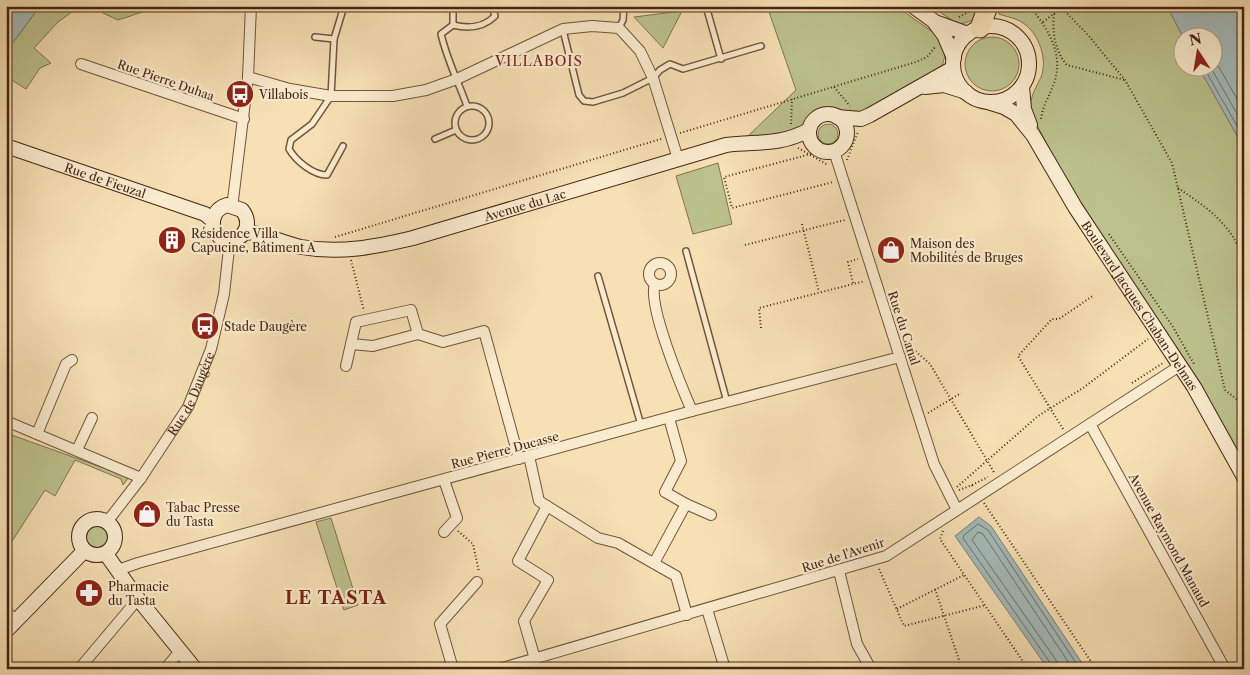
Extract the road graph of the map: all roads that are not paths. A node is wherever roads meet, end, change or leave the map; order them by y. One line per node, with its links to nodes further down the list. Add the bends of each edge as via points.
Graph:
1 (251, 6): 20 (street)
2 (344, 6): 15 (lane)
3 (453, 6): 9 (lane)
4 (492, 6): 9 (lane, via 495,16 486,24 466,28)
5 (624, 6): 10 (lane)
6 (706, 6): 17 (lane)
7 (913, 6): 13 (street)
8 (982, 8): 12 (highway)
9 (453, 25): 22 (lane, via 441,34 448,64)
10 (620, 28): 11 (street); 21 (street, via 640,51)
11 (563, 29): 21 (lane, via 584,101 593,102 623,94); 22 (street)
12 (974, 31): 13 (street); 18 (street, via 956,49); 23 (street, via 990,26 1006,29 1019,38 1025,47 1029,67)
13 (947, 32): 18 (street)
14 (315, 37): 15 (lane)
15 (334, 39): 26 (lane)
16 (761, 46): 17 (lane)
17 (721, 59): 21 (lane, via 683,69 670,64)
18 (954, 63): 24 (street); 25 (street, via 960,85)
19 (81, 64): 30 (street, Rue Pierre Duhaa)
20 (248, 78): 26 (street); 30 (street)
21 (653, 78): 42 (street)
22 (457, 79): 26 (street, via 426,90 393,96); 28 (lane)
23 (1022, 87): 27 (street, via 1001,101); 34 (street, Boulevard Jacques Chaban-Delmas, via 1024,109)
24 (917, 88): 25 (street, via 944,85); 31 (street)
25 (966, 92): 27 (street)
26 (332, 96): 39 (lane, via 312,124 291,140 289,149 294,158 321,175 328,175)
27 (988, 102): 34 (street, Boulevard Jacques Chaban-Delmas, via 1016,114)
28 (467, 106): 32 (lane, via 455,118); 32 (lane, via 483,108 489,118 489,129 476,140 464,138)
29 (837, 117): 31 (street); 33 (street, via 827,114 817,118); 35 (street, via 845,126)
30 (244, 119): 43 (street)
31 (861, 119): 35 (street)
32 (456, 130): 36 (lane)
33 (809, 130): 37 (street, Avenue du Lac); 40 (street)
34 (1033, 135): 53 (street, Boulevard Jacques Chaban-Delmas, via 1075,206)
35 (846, 138): 41 (street)
36 (435, 139)
37 (792, 139): 40 (street, Avenue du Lac); 42 (street, Avenue du Lac, via 726,145)
38 (6, 146): 43 (street, Rue de Fieuzal)
39 (343, 146)
40 (812, 150): 41 (street)
41 (834, 151): 50 (street, Rue du Canal)
42 (678, 159): 44 (street, Avenue du Lac, via 378,246 325,250)
43 (222, 209): 44 (street, via 245,214); 44 (street, via 213,228 217,236)
44 (239, 236): 65 (street, Rue de Daugère, via 201,377 188,408)
45 (686, 251): 54 (lane)
46 (598, 276): 60 (lane)
47 (655, 284): 55 (street, via 653,290 660,323)
48 (418, 334): 49 (street, via 373,346); 49 (street, via 411,310 356,322); 63 (street, via 443,342 484,331)
49 (351, 344): 52 (street)
50 (900, 357): 54 (street, Rue Pierre Ducasse); 69 (street, Rue du Canal, via 934,464)
51 (72, 360): 61 (street, via 66,364)
52 (346, 366)
53 (1181, 368): 59 (street, Rue de l'Avenir); 64 (street, Boulevard Jacques Chaban-Delmas)
54 (727, 402): 55 (street, Rue Pierre Ducasse)
55 (692, 411): 57 (street, Rue Pierre Ducasse)
56 (92, 418): 62 (street)
57 (669, 418): 60 (street, Rue Pierre Ducasse); 67 (street, via 681,460 665,492)
58 (6, 421): 61 (street)
59 (1090, 424): 69 (street, Rue de l'Avenir); 93 (street, Avenue Raymond Manaud)
60 (641, 425): 63 (street, Rue Pierre Ducasse)
61 (37, 434): 62 (street)
62 (77, 450): 65 (street)
63 (524, 458): 66 (street, Rue Pierre Ducasse); 68 (street, via 539,501)
64 (1244, 477)
65 (141, 478): 71 (street, Rue de Daugère)
66 (444, 480): 72 (street, via 457,518); 76 (street, Rue Pierre Ducasse)
67 (686, 504): 70 (street); 75 (street)
68 (547, 506): 75 (street, via 598,538 618,543); 85 (street, via 518,561 548,580 524,622)
69 (957, 510): 77 (street, Rue de l'Avenir, via 886,556)
70 (711, 516)
71 (107, 522): 73 (street, via 89,520 80,528 78,540); 74 (street, via 115,535 113,546)
72 (448, 528)
73 (84, 551): 74 (street, via 95,556); 82 (street)
74 (106, 554): 76 (street)
75 (654, 563): 81 (street, via 676,576)
76 (118, 570): 79 (street)
77 (839, 571): 80 (street, Rue de l'Avenir); 92 (street, via 857,644)
78 (477, 582): 90 (street, via 440,624)
79 (138, 599): 84 (street); 87 (street)
80 (707, 609): 81 (street, Rue de l'Avenir); 91 (street)
81 (686, 615): 85 (street, Rue de l'Avenir)
82 (12, 616): 83 (street)
83 (6, 630)
84 (180, 651): 88 (street); 89 (street)
85 (535, 659): 86 (street, Rue de l'Avenir)
86 (505, 668)
87 (79, 669)
88 (165, 669)
89 (195, 669)
90 (453, 669)
91 (725, 669)
92 (871, 669)
93 (1225, 669)

